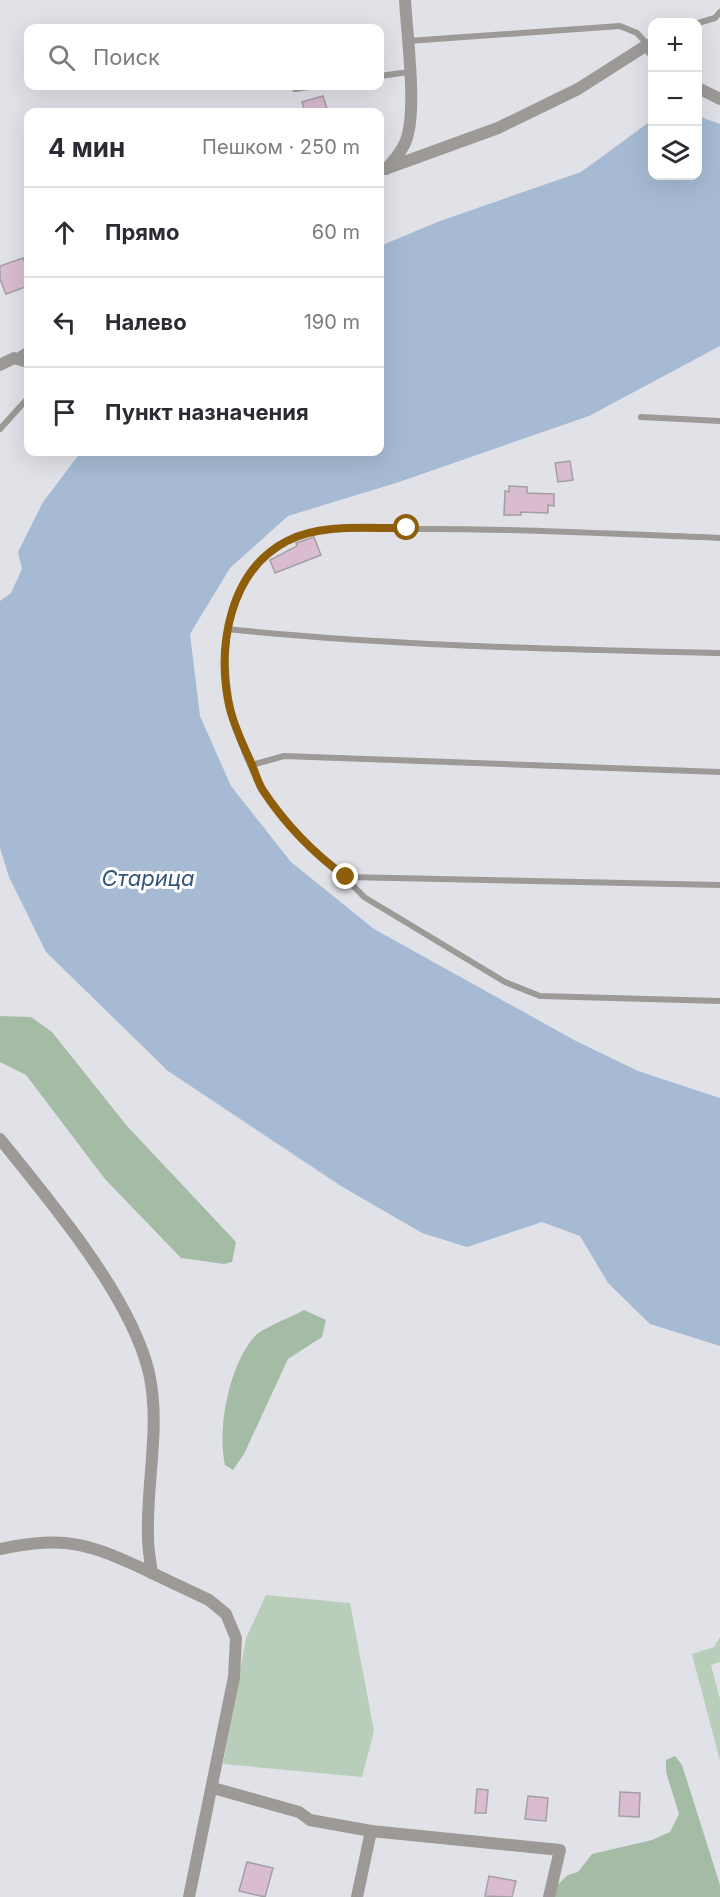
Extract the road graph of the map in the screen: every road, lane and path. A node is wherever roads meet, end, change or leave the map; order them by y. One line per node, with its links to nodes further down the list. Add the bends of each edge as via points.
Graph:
1 (405, 0): 4 (street)
2 (720, 12): 3 (lane)
3 (702, 22)
4 (407, 41): 5 (lane, via 620,26 638,33); 7 (street)
5 (648, 44)
6 (648, 49): 12 (street, via 578,90 498,128)
7 (409, 72): 8 (lane); 11 (street, via 408,135 399,154)
8 (384, 75)
9 (702, 90): 10 (street)
10 (720, 99)
11 (384, 169)
12 (384, 170)
13 (24, 352): 14 (lane)
14 (14, 358): 15 (street); 16 (street)
15 (24, 361)
16 (0, 365)
17 (24, 402): 20 (lane)
18 (641, 417): 19 (lane)
19 (720, 421)
20 (0, 429)
21 (720, 538): 22 (lane, via 467,527 312,531 285,542 255,565 239,590)
22 (227, 629): 23 (lane, via 416,645); 24 (lane, via 225,674 229,707)
23 (720, 653)
24 (252, 765): 25 (lane, via 284,756); 26 (lane, via 261,787 284,820 319,858)
25 (720, 772)
26 (346, 877): 27 (lane); 28 (lane, via 364,897 505,982 540,996)
27 (720, 885)
28 (720, 1001)
29 (0, 1139): 31 (street, via 81,1244 132,1323 149,1373 153,1427 148,1537)
30 (0, 1549): 31 (street, via 63,1541 103,1550)
31 (152, 1573): 32 (street, via 209,1600 226,1614 236,1638 234,1677)
32 (213, 1788): 33 (street, via 299,1812 310,1820); 34 (street)
33 (372, 1831): 35 (street); 36 (street, via 560,1850)
34 (189, 1897)
35 (357, 1897)
36 (549, 1897)

